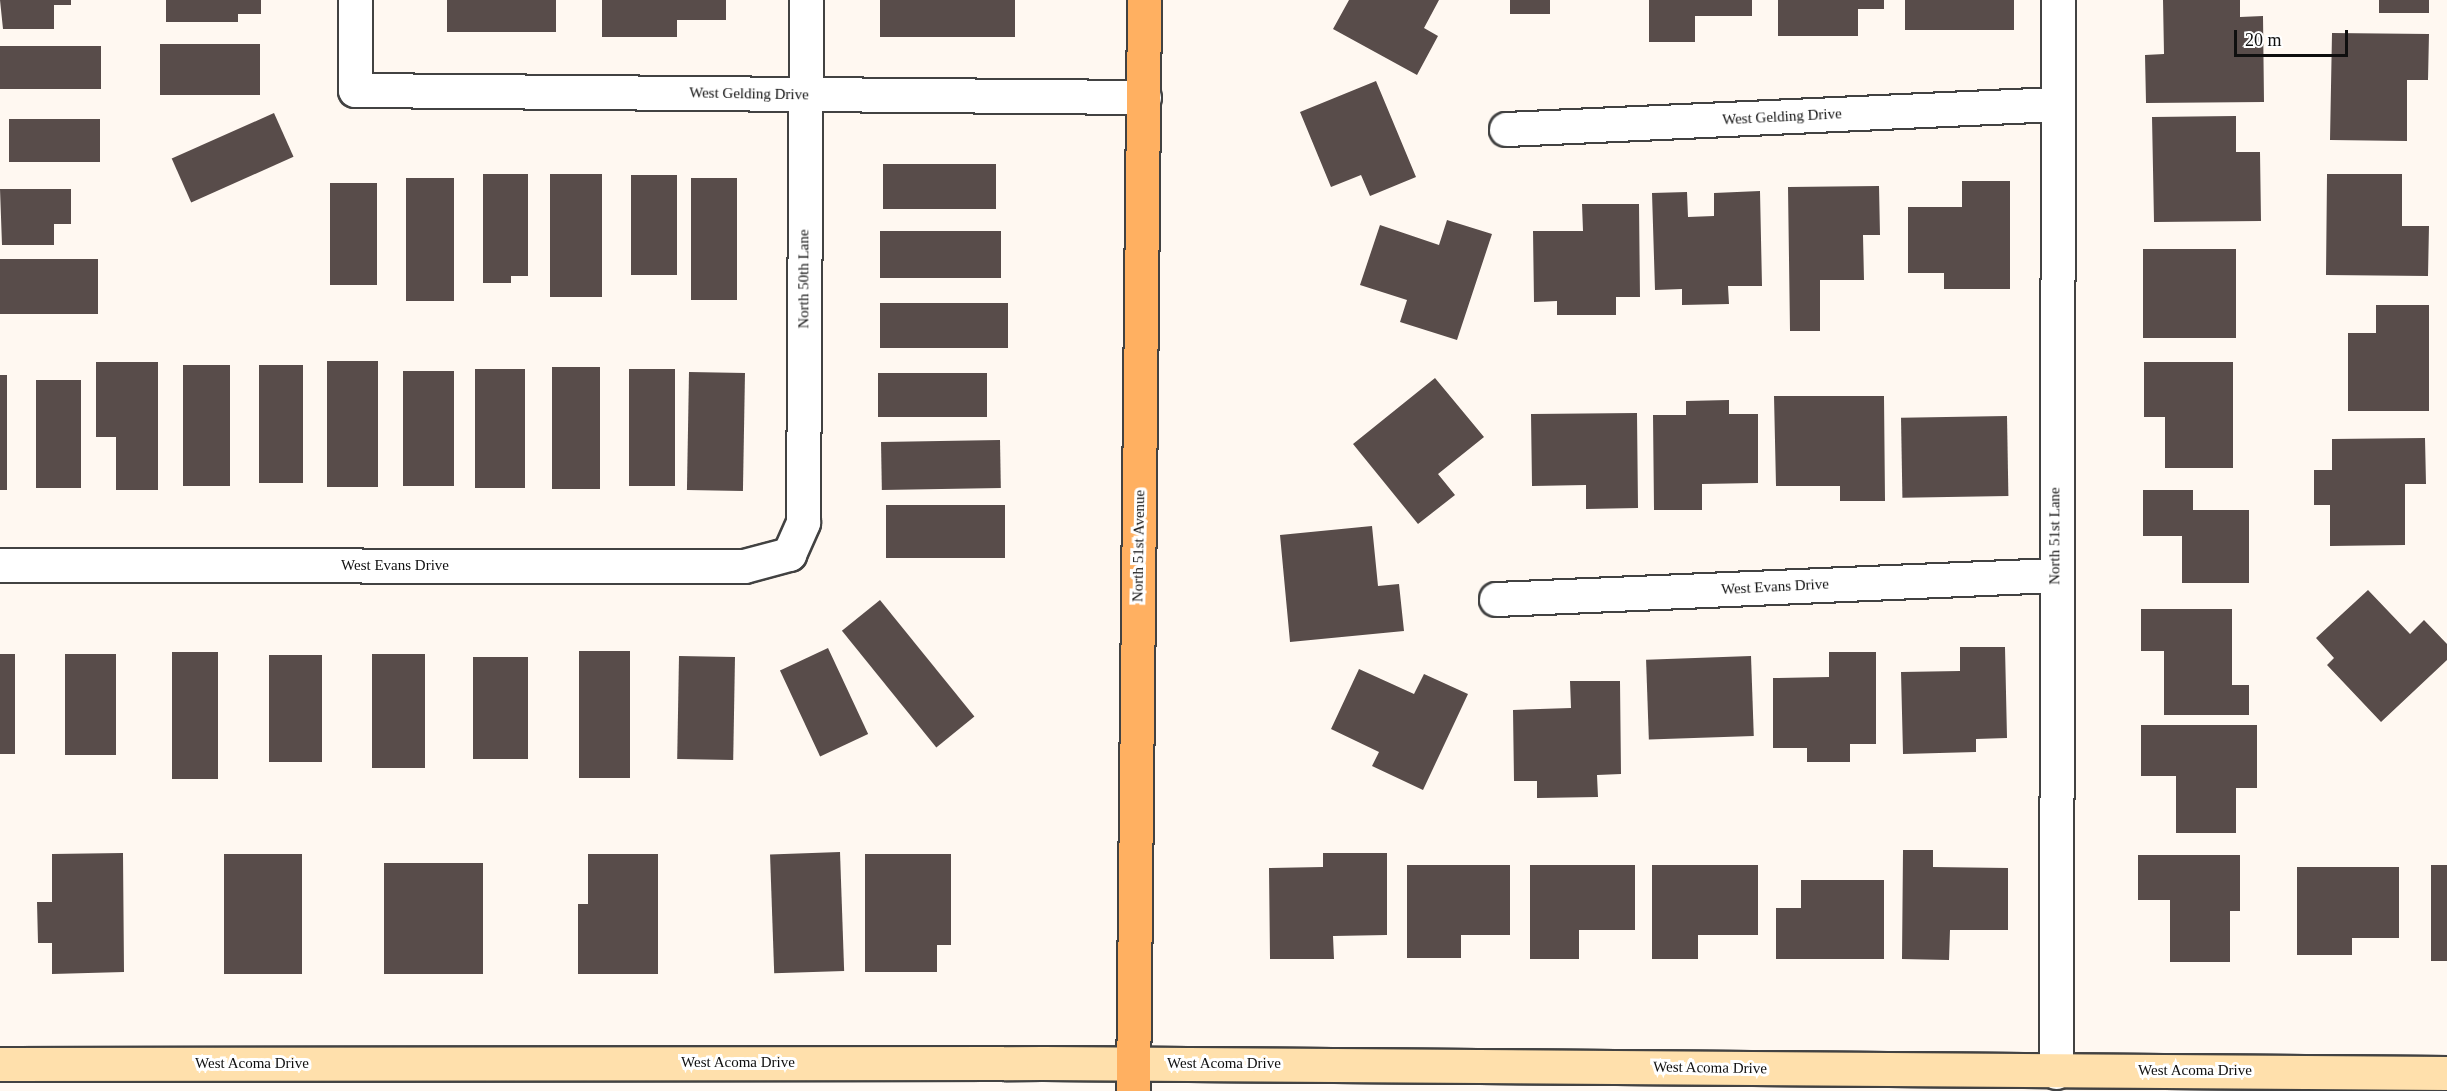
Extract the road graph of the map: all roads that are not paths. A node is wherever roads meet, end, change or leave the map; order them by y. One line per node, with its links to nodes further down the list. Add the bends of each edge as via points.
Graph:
1 (355, 0): 5 (street, West Gelding Drive, via 355,90)
2 (806, 0): 5 (street, North 50th Lane)
3 (1144, 0): 6 (main road, North 51st Avenue)
4 (2058, 0): 7 (street, North 51st Lane)
5 (805, 94): 6 (street, West Gelding Drive); 9 (street, North 50th Lane, via 803,522)
6 (1144, 97): 16 (main road, North 51st Avenue)
7 (2057, 104): 8 (street, West Gelding Drive); 11 (street, North 51st Lane)
8 (1506, 129)
9 (789, 554): 10 (street, West Evans Drive, via 744,566)
10 (0, 565)
11 (2055, 575): 12 (street, West Evans Drive); 14 (street, North 51st Lane)
12 (1496, 599)
13 (0, 1064): 16 (street, West Acoma Drive)
14 (2056, 1072): 16 (street, West Acoma Drive); 17 (street, West Acoma Drive)
15 (2447, 1073): 17 (street, West Acoma Drive)
16 (1133, 1077)
17 (2413, 1081)

